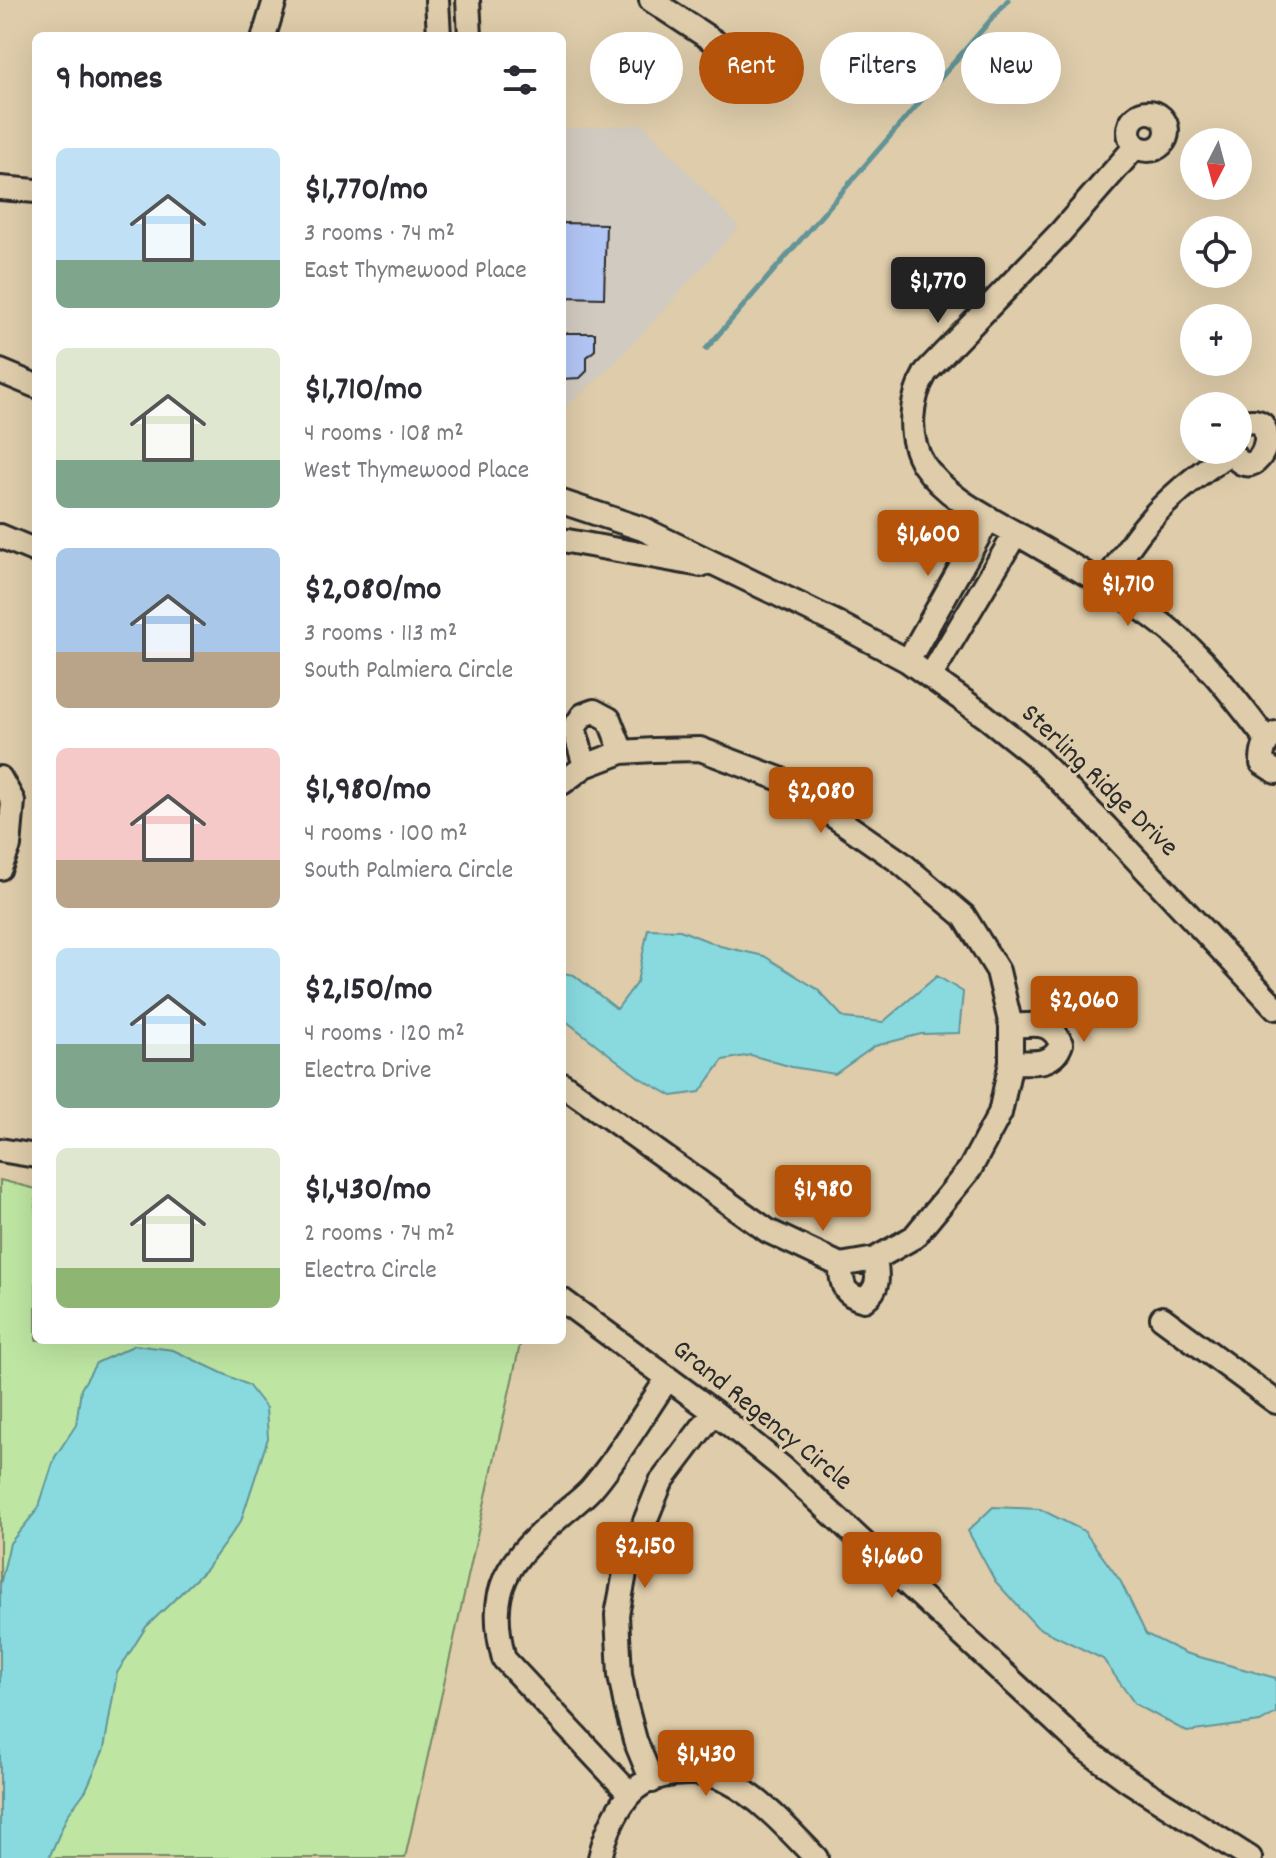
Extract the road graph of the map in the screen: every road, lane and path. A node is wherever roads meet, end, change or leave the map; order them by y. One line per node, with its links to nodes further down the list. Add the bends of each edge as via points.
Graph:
1 (275, 0): 5 (street)
2 (437, 0): 6 (street)
3 (468, 0): 7 (street)
4 (641, 1): 8 (street)
5 (265, 32)
6 (439, 32)
7 (470, 32)
8 (699, 35)
9 (1136, 146): 18 (street, via 917,388 914,431 922,462 949,492)
10 (0, 188): 11 (street)
11 (32, 191)
12 (0, 371): 13 (street)
13 (32, 384)
14 (1252, 422): 15 (street, via 1263,424 1272,436 1271,450)
15 (1252, 463)
16 (1213, 464): 24 (street, via 1159,510)
17 (566, 503): 23 (street, Sterling Ridge Drive, via 643,529)
18 (989, 518): 19 (street); 25 (street)
19 (1016, 533): 24 (street); 26 (street)
20 (0, 536): 22 (street)
21 (566, 541): 23 (street, Sterling Ridge Drive)
22 (32, 549)
23 (722, 569): 25 (street, Sterling Ridge Drive)
24 (1104, 585): 27 (street, via 1200,658)
25 (908, 661): 26 (street, Sterling Ridge Drive)
26 (930, 677): 34 (street, Sterling Ridge Drive, via 1034,755)
27 (1271, 737): 30 (street, via 1262,763)
28 (622, 752): 29 (street); 29 (street, via 609,719 594,711 583,715 574,728); 35 (street, via 700,749 742,763 780,779 888,854 964,916 998,971)
29 (585, 766): 32 (street)
30 (1276, 772)
31 (0, 778): 33 (street, via 13,801 9,846)
32 (566, 780)
33 (0, 868)
34 (1275, 1005)
35 (1011, 1026): 36 (street); 36 (street, via 1043,1025 1056,1032 1061,1044 1058,1054 1045,1063)
36 (1011, 1062): 40 (street, via 1000,1113 970,1169 914,1237)
37 (566, 1087): 41 (street, via 768,1231)
38 (0, 1150): 39 (street)
39 (32, 1155)
40 (875, 1259): 41 (street); 41 (street, via 879,1280 864,1300 843,1287)
41 (840, 1265)
42 (566, 1303): 44 (street, Grand Regency Circle)
43 (1162, 1318): 45 (street)
44 (668, 1378): 46 (street, Grand Regency Circle); 48 (street, via 591,1490 530,1541 507,1571 498,1599 497,1631 504,1659)
45 (1276, 1402)
46 (714, 1412): 47 (street, via 661,1482 626,1568 617,1615 626,1706); 51 (street, Grand Regency Circle, via 783,1468 1085,1749)
47 (652, 1781): 48 (street); 50 (street, via 685,1773 724,1780 741,1789)
48 (630, 1794): 49 (street, via 612,1822)
49 (600, 1858)
50 (816, 1858)
51 (1250, 1858)

